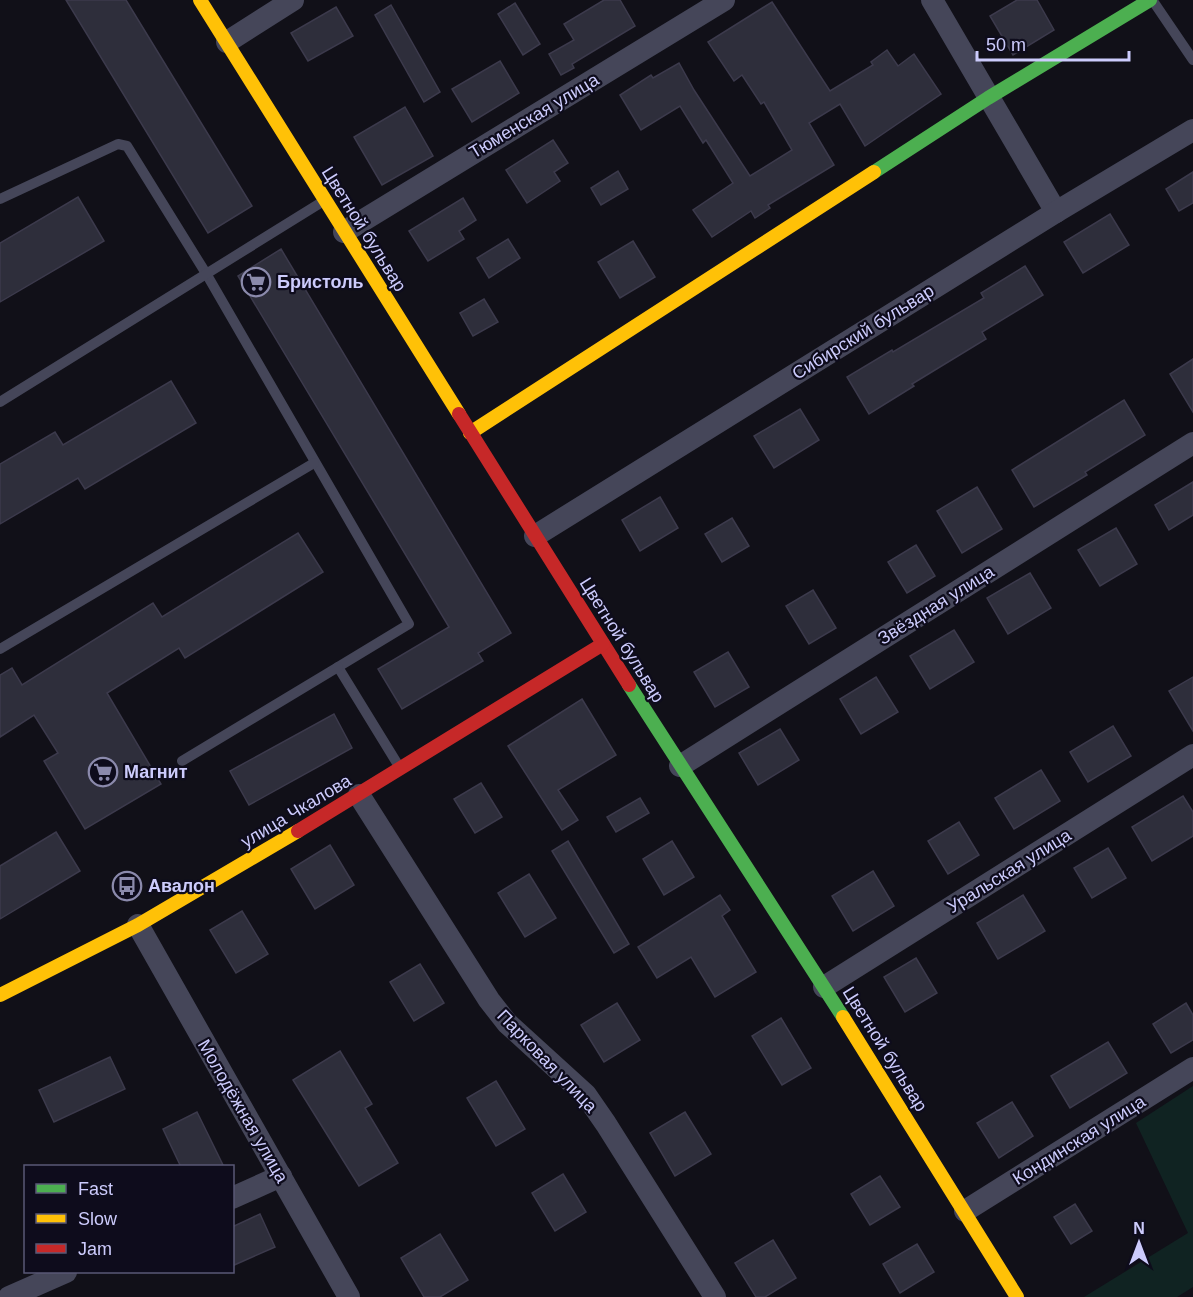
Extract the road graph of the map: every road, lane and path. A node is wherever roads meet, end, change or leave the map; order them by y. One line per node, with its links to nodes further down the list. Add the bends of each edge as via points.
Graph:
1 (200, 0): 6 (street, Цветной бульвар)
2 (294, 0): 6 (street)
3 (724, 0): 13 (street, Тюменская улица)
4 (932, 0): 8 (street)
5 (1151, 0): 7 (lane); 8 (street)
6 (227, 42): 11 (street, Цветной бульвар)
7 (1193, 60)
8 (988, 98): 12 (street); 16 (street)
9 (1193, 130): 12 (street, Сибирский бульвар)
10 (0, 199): 14 (lane, via 118,144 127,146)
11 (325, 200): 13 (street, Цветной бульвар); 14 (lane)
12 (1056, 212): 19 (street, Сибирский бульвар)
13 (344, 232): 16 (street, Цветной бульвар)
14 (207, 275): 15 (lane); 18 (lane)
15 (0, 402)
16 (470, 433): 19 (street, Цветной бульвар)
17 (1193, 443): 25 (street, Звёздная улица)
18 (314, 463): 21 (lane); 22 (lane, via 410,624)
19 (535, 536): 20 (street, Цветной бульвар)
20 (603, 644): 25 (street, Цветной бульвар); 26 (street, улица Чкалова)
21 (0, 649)
22 (338, 667): 24 (lane); 26 (lane)
23 (1193, 755): 29 (street, Уральская улица)
24 (182, 761)
25 (680, 766): 29 (street, Цветной бульвар)
26 (401, 769): 27 (street, улица Чкалова)
27 (359, 795): 28 (street, улица Чкалова); 38 (street, Парковая улица, via 489,1000 507,1023 586,1095)
28 (138, 925): 30 (street, улица Чкалова); 32 (street, Молодёжная улица)
29 (824, 987): 34 (street, Цветной бульвар)
30 (0, 995)
31 (1193, 1068): 34 (street, Кондинская улица)
32 (280, 1176): 33 (street); 37 (street, Молодёжная улица)
33 (234, 1197)
34 (965, 1211): 39 (street, Цветной бульвар)
35 (64, 1273): 36 (street)
36 (9, 1297)
37 (349, 1297)
38 (715, 1297)
39 (1017, 1297)

